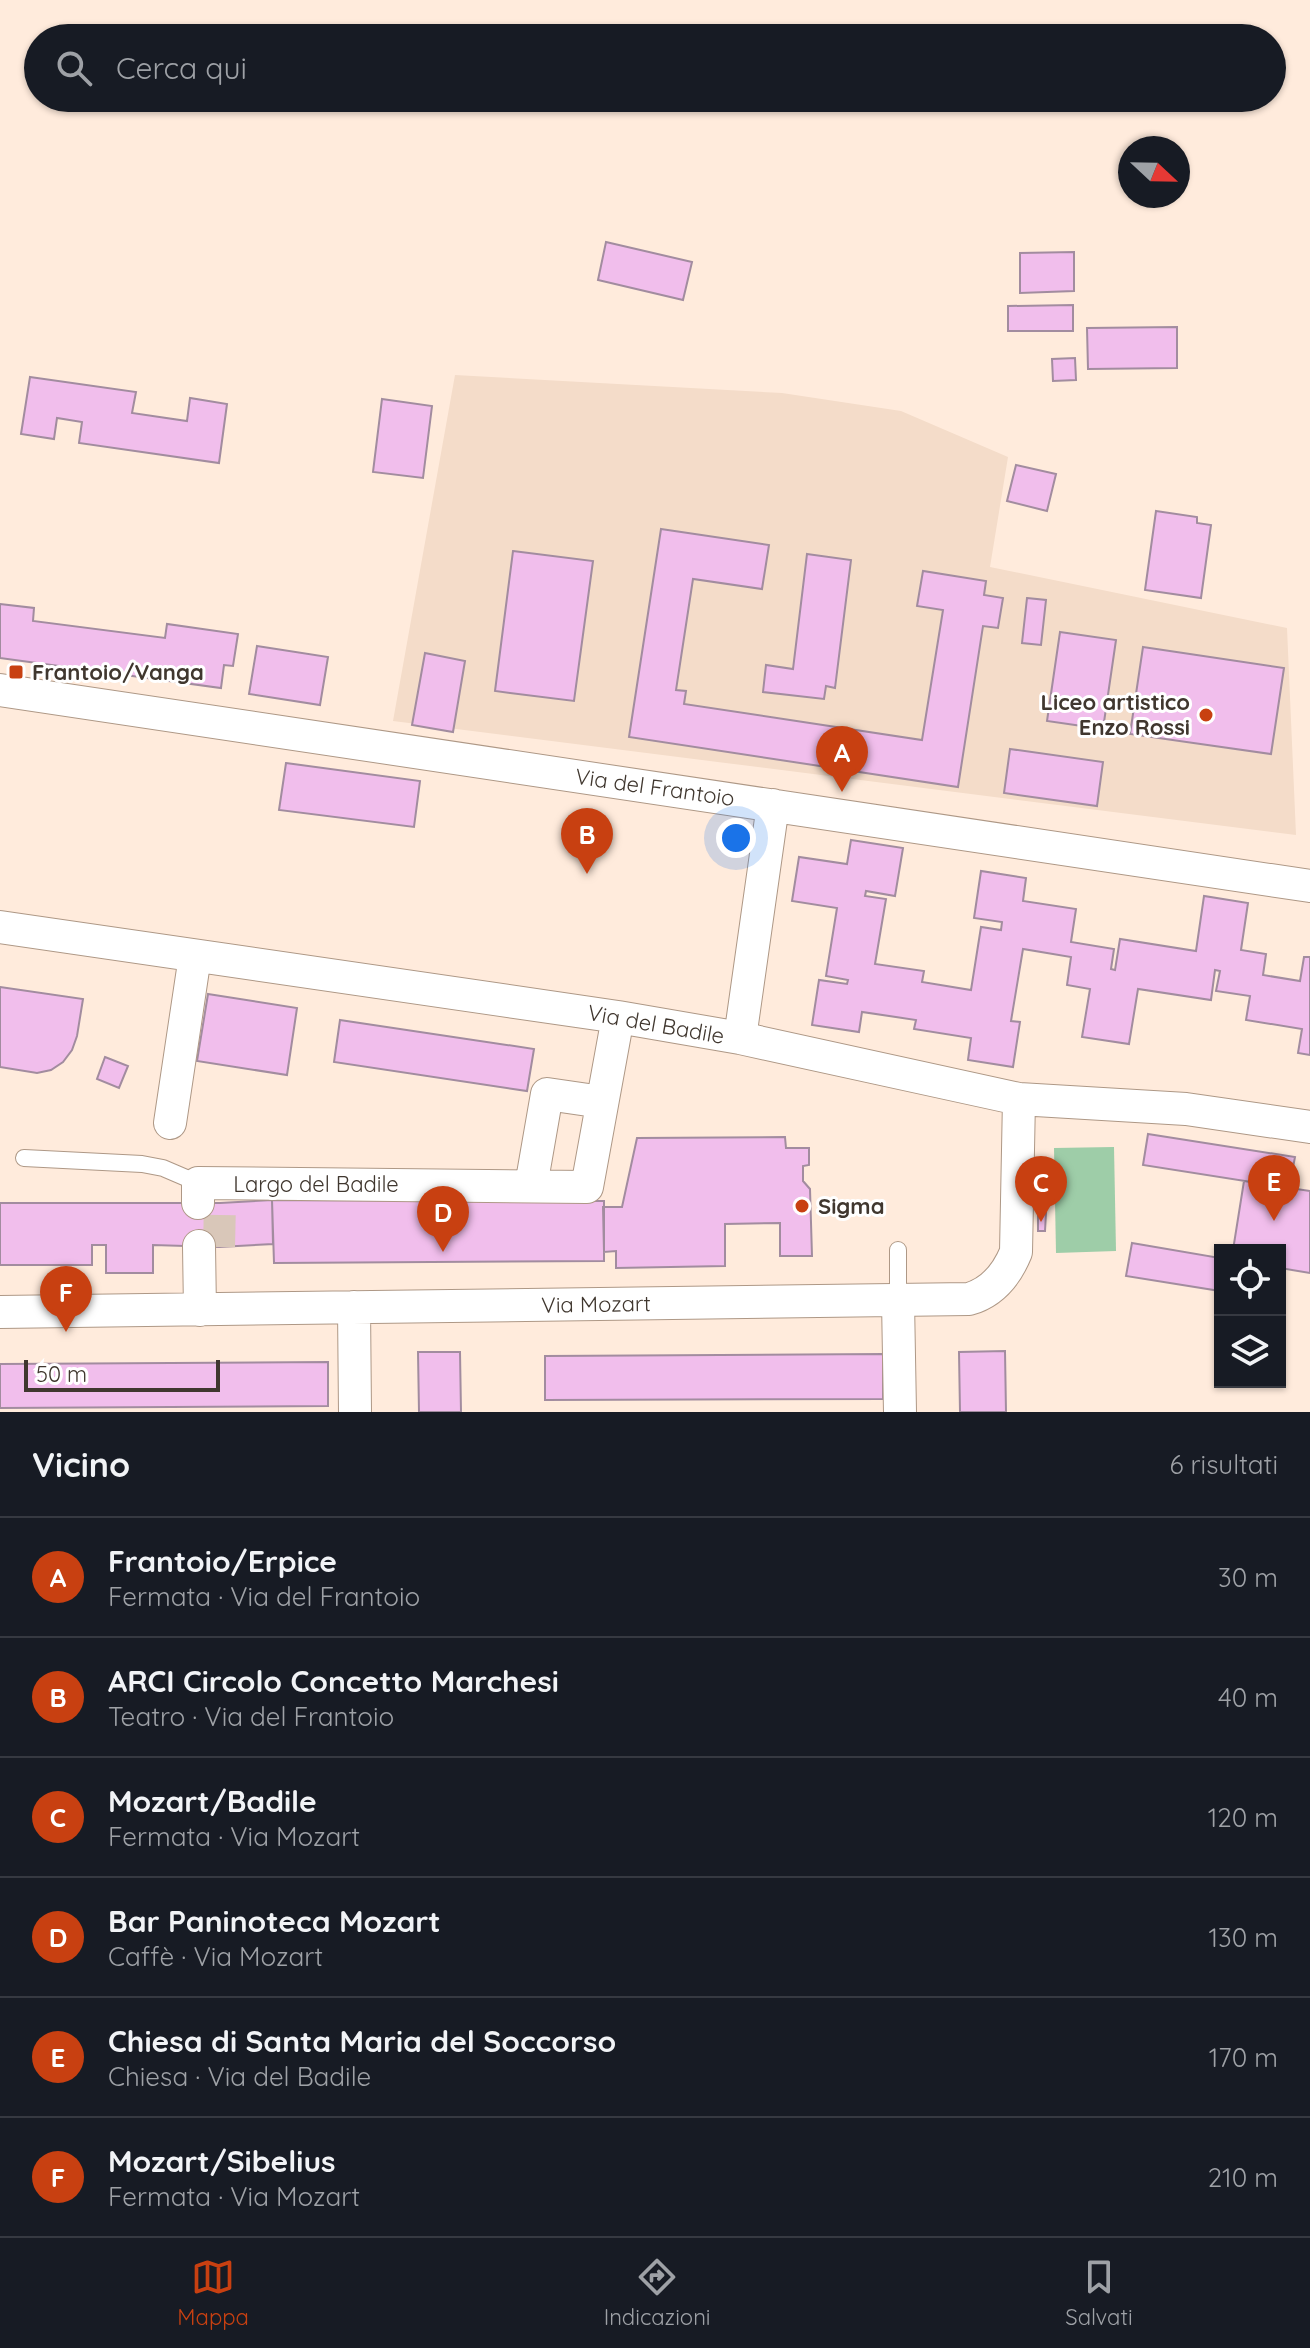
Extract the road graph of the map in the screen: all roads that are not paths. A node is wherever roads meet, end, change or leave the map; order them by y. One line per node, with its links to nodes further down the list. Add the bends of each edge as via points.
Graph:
1 (0, 690): 2 (street, Via del Frantoio)
2 (773, 805): 3 (street, Via del Frantoio); 7 (street)
3 (1310, 886)
4 (0, 927): 5 (street, Via del Badile)
5 (195, 956): 6 (street, Via del Badile); 10 (street)
6 (618, 1017): 7 (street, Via del Badile); 9 (street, Largo del Badile)
7 (740, 1038): 8 (street, Via del Badile)
8 (1019, 1099): 11 (street, Via del Badile, via 1186,1109); 17 (street, Via Mozart, via 1017,1238 1010,1266 993,1287 975,1298)
9 (602, 1102): 13 (street, Largo del Badile, via 587,1187); 13 (street, via 547,1094)
10 (170, 1123)
11 (1310, 1127)
12 (24, 1158): 14 (lane, via 142,1164 163,1168)
13 (531, 1186): 14 (street, Largo del Badile)
14 (209, 1193)
15 (209, 1246): 19 (street)
16 (898, 1250): 17 (lane)
17 (898, 1301): 18 (street, Via Mozart); 22 (street)
18 (354, 1307): 19 (street, Via Mozart); 21 (street)
19 (210, 1309): 20 (street, Via Mozart)
20 (0, 1312)
21 (355, 1412)
22 (900, 1412)

